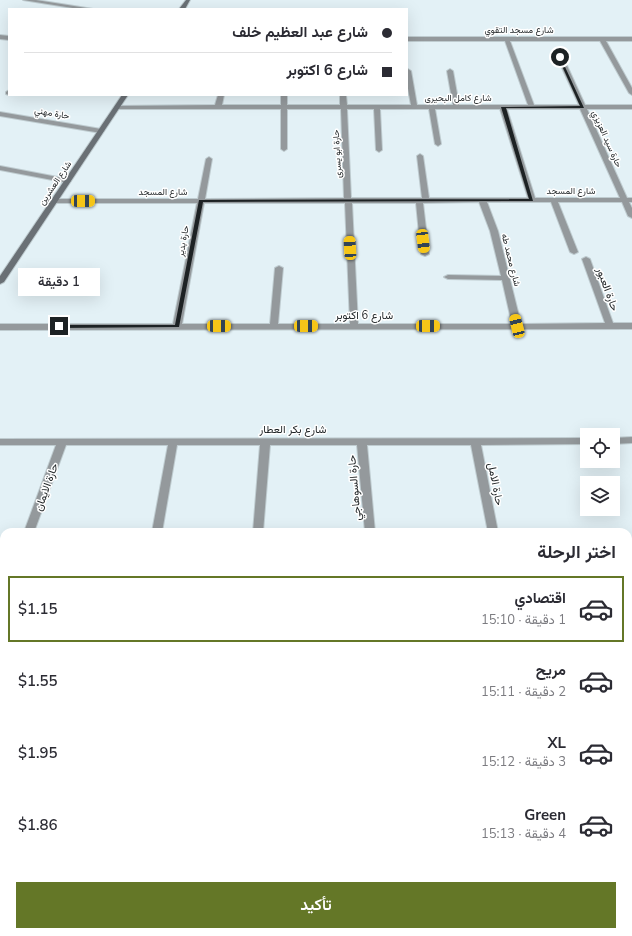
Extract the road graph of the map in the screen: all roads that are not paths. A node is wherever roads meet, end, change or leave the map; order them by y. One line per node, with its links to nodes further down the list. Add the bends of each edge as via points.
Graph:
1 (25, 0): 2 (street)
2 (83, 8)
3 (408, 39): 4 (street, شارع مسجد التقوي)
4 (507, 39): 5 (street, شارع مسجد التقوي); 24 (street)
5 (602, 39): 6 (street, شارع مسجد التقوي); 10 (street)
6 (632, 39)
7 (560, 57): 25 (street, حارة سيد العزيزي)
8 (408, 71): 20 (street)
9 (450, 71): 22 (street)
10 (632, 93)
11 (124, 96): 15 (main road, شارع العشرين)
12 (221, 96): 16 (street)
13 (284, 96): 17 (street)
14 (343, 96): 18 (street, حارة ابو يسرى)
15 (117, 107): 16 (street, شارع كامل البحيرى); 28 (main road, شارع العشرين)
16 (218, 107): 17 (street, شارع كامل البحيرى)
17 (283, 107): 18 (street, شارع كامل البحيرى); 30 (street)
18 (343, 107): 19 (street, شارع كامل البحيرى); 36 (street, حارة ابو يسرى)
19 (377, 107): 20 (street, شارع كامل البحيرى); 31 (street)
20 (414, 107): 21 (street, شارع كامل البحيرى)
21 (432, 107): 22 (street, شارع كامل البحيرى); 29 (street)
22 (456, 107): 23 (street, شارع كامل البحيرى)
23 (503, 107): 24 (street, شارع كامل البحيرى); 39 (street)
24 (532, 107): 25 (street, شارع كامل البحيرى)
25 (582, 107): 26 (street, شارع كامل البحيرى); 41 (street, حارة سيد العزيزي)
26 (632, 107)
27 (0, 114): 28 (street, حارة مهني)
28 (101, 131): 35 (main road, شارع العشرين)
29 (438, 144)
30 (284, 149)
31 (379, 150)
32 (420, 156): 37 (street)
33 (209, 159): 43 (street, حارة بدير)
34 (0, 168): 35 (street)
35 (68, 181): 42 (main road, شارع العشرين)
36 (348, 200): 37 (street, شارع المسجد); 43 (street, شارع المسجد); 54 (street, حارة ابو يسرى)
37 (422, 200): 38 (street, شارع المسجد); 46 (street)
38 (482, 200): 39 (street, شارع المسجد); 50 (street, شارع محمد طه, via 494,231)
39 (532, 200): 40 (street, شارع المسجد)
40 (554, 200): 41 (street, شارع المسجد); 45 (street)
41 (628, 200): 44 (street, حارة سيد العزيزي)
42 (54, 201): 43 (street, شارع المسجد); 51 (main road, شارع العشرين)
43 (201, 201): 52 (street, حارة بدير)
44 (632, 216)
45 (574, 252)
46 (425, 254)
47 (586, 259): 56 (street, حارة العبور)
48 (279, 268): 53 (street)
49 (448, 277): 50 (street)
50 (505, 278): 55 (street, شارع محمد طه)
51 (0, 282)
52 (178, 326): 53 (street, شارع 6 اكتوبر); 58 (street, شارع 6 اكتوبر)
53 (274, 326): 54 (street, شارع 6 اكتوبر)
54 (354, 326): 55 (street, شارع 6 اكتوبر)
55 (517, 326): 56 (street, شارع 6 اكتوبر)
56 (610, 326): 57 (street, شارع 6 اكتوبر)
57 (632, 326)
58 (0, 327)
59 (580, 440): 64 (street, شارع بكر العطار)
60 (620, 440): 61 (street)
61 (632, 440)
62 (264, 441): 63 (street, شارع بكر العطار); 67 (street, شارع بكر العطار); 70 (street)
63 (362, 441): 64 (street, شارع بكر العطار); 71 (street, حارة السوهاجي)
64 (475, 441): 72 (street, حارة الامل)
65 (0, 442): 66 (street, شارع بكر العطار)
66 (62, 442): 67 (street, شارع بكر العطار); 68 (street, حارة الايمان)
67 (173, 442): 69 (street)
68 (30, 528)
69 (158, 528)
70 (258, 528)
71 (370, 528)
72 (492, 528)

